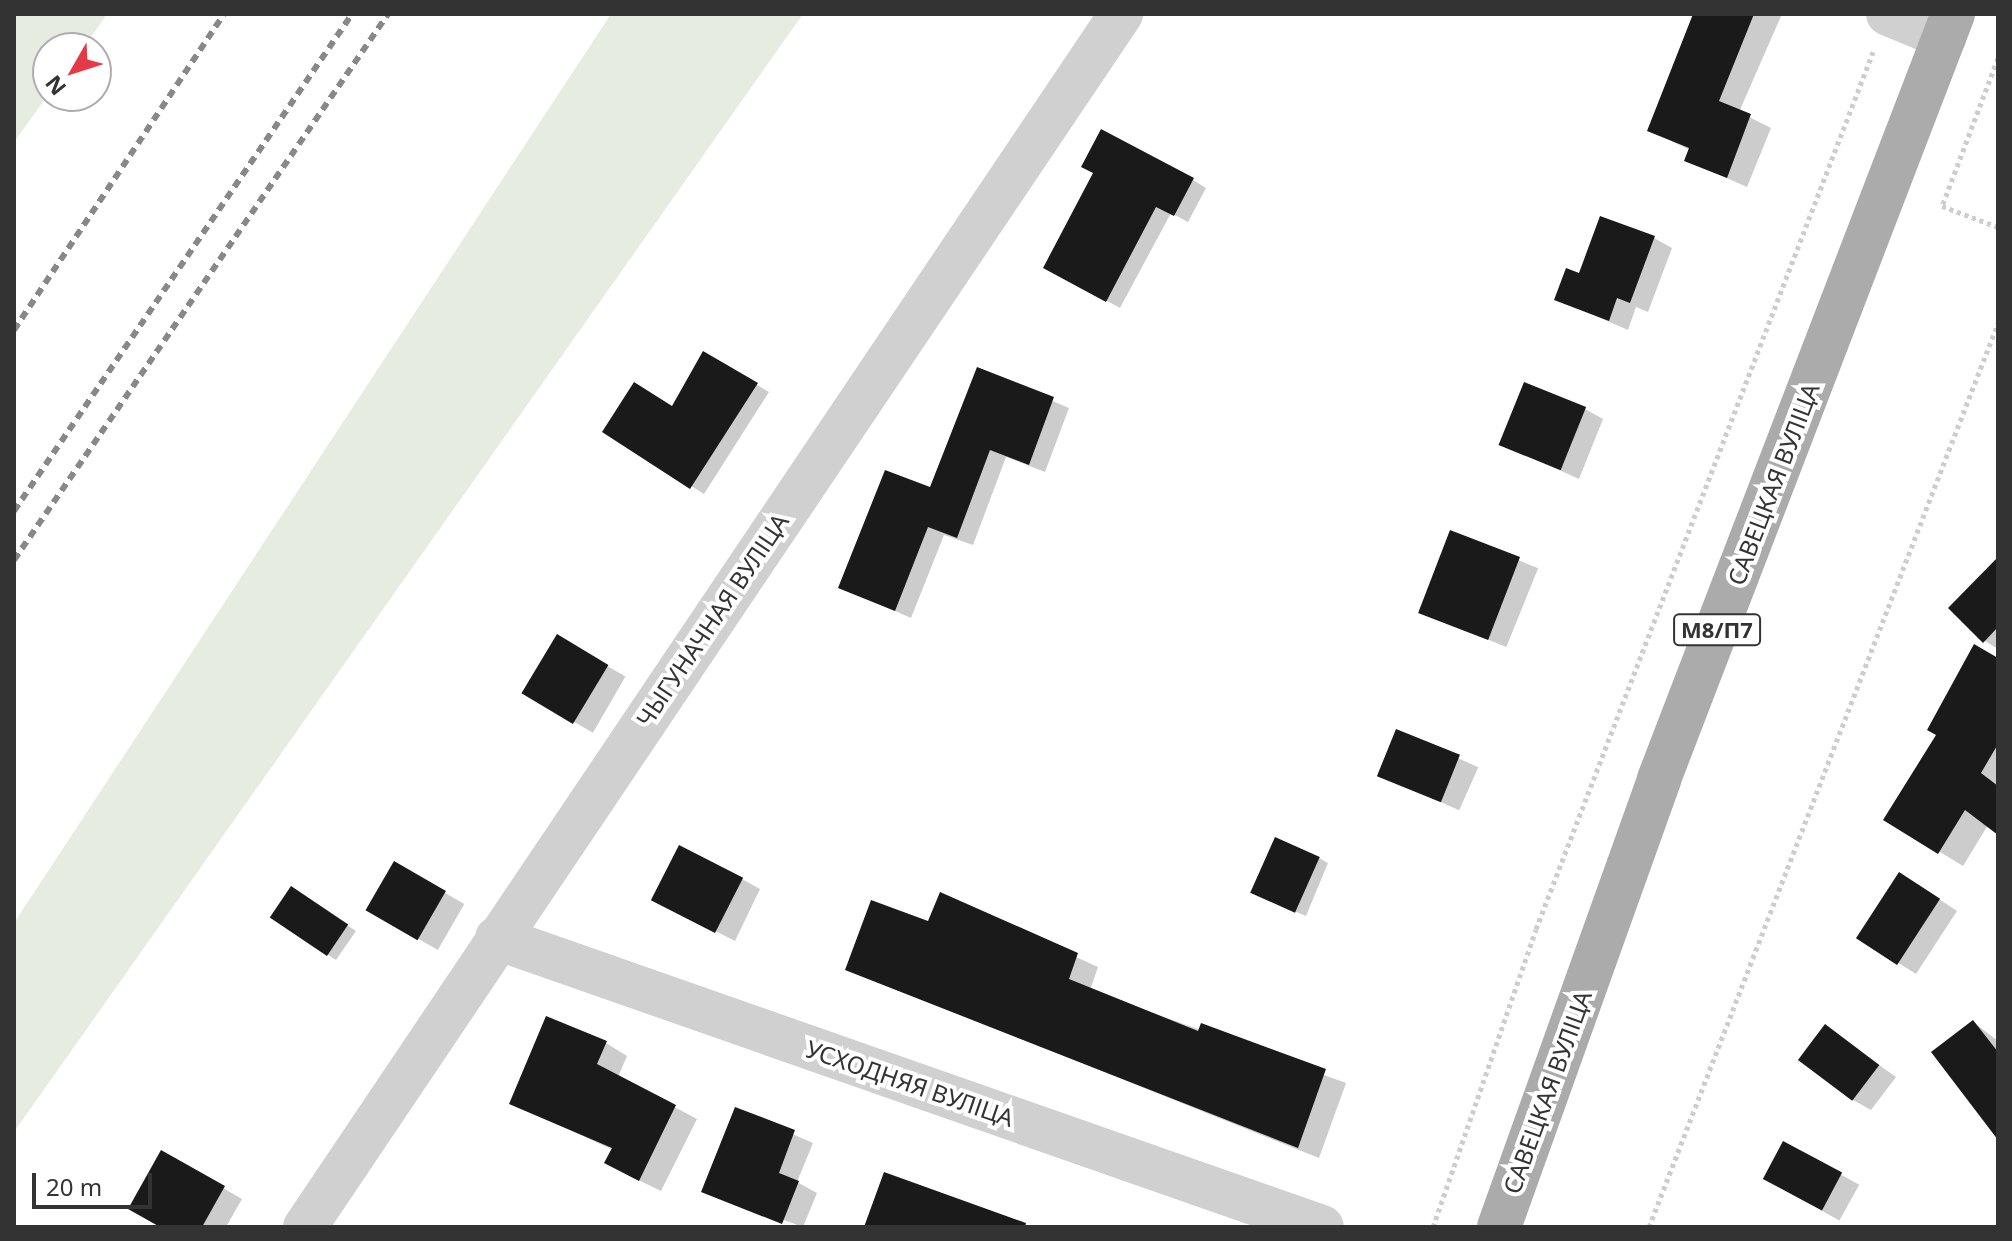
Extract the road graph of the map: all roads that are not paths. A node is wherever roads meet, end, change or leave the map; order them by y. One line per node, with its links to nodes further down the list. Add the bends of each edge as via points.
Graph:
1 (1121, 14): 4 (street, ЧЫГУНАЧНАЯ ВУЛІЦА)
2 (1949, 26): 3 (street); 7 (main road, САВЕЦКАЯ ВУЛІЦА / М8/П7, via 1659,779)
3 (1882, 29)
4 (497, 938): 5 (street, ЧЫГУНАЧНАЯ ВУЛІЦА); 6 (street, УСХОДНЯЯ ВУЛІЦА)
5 (305, 1227)
6 (1322, 1227)
7 (1499, 1227)

